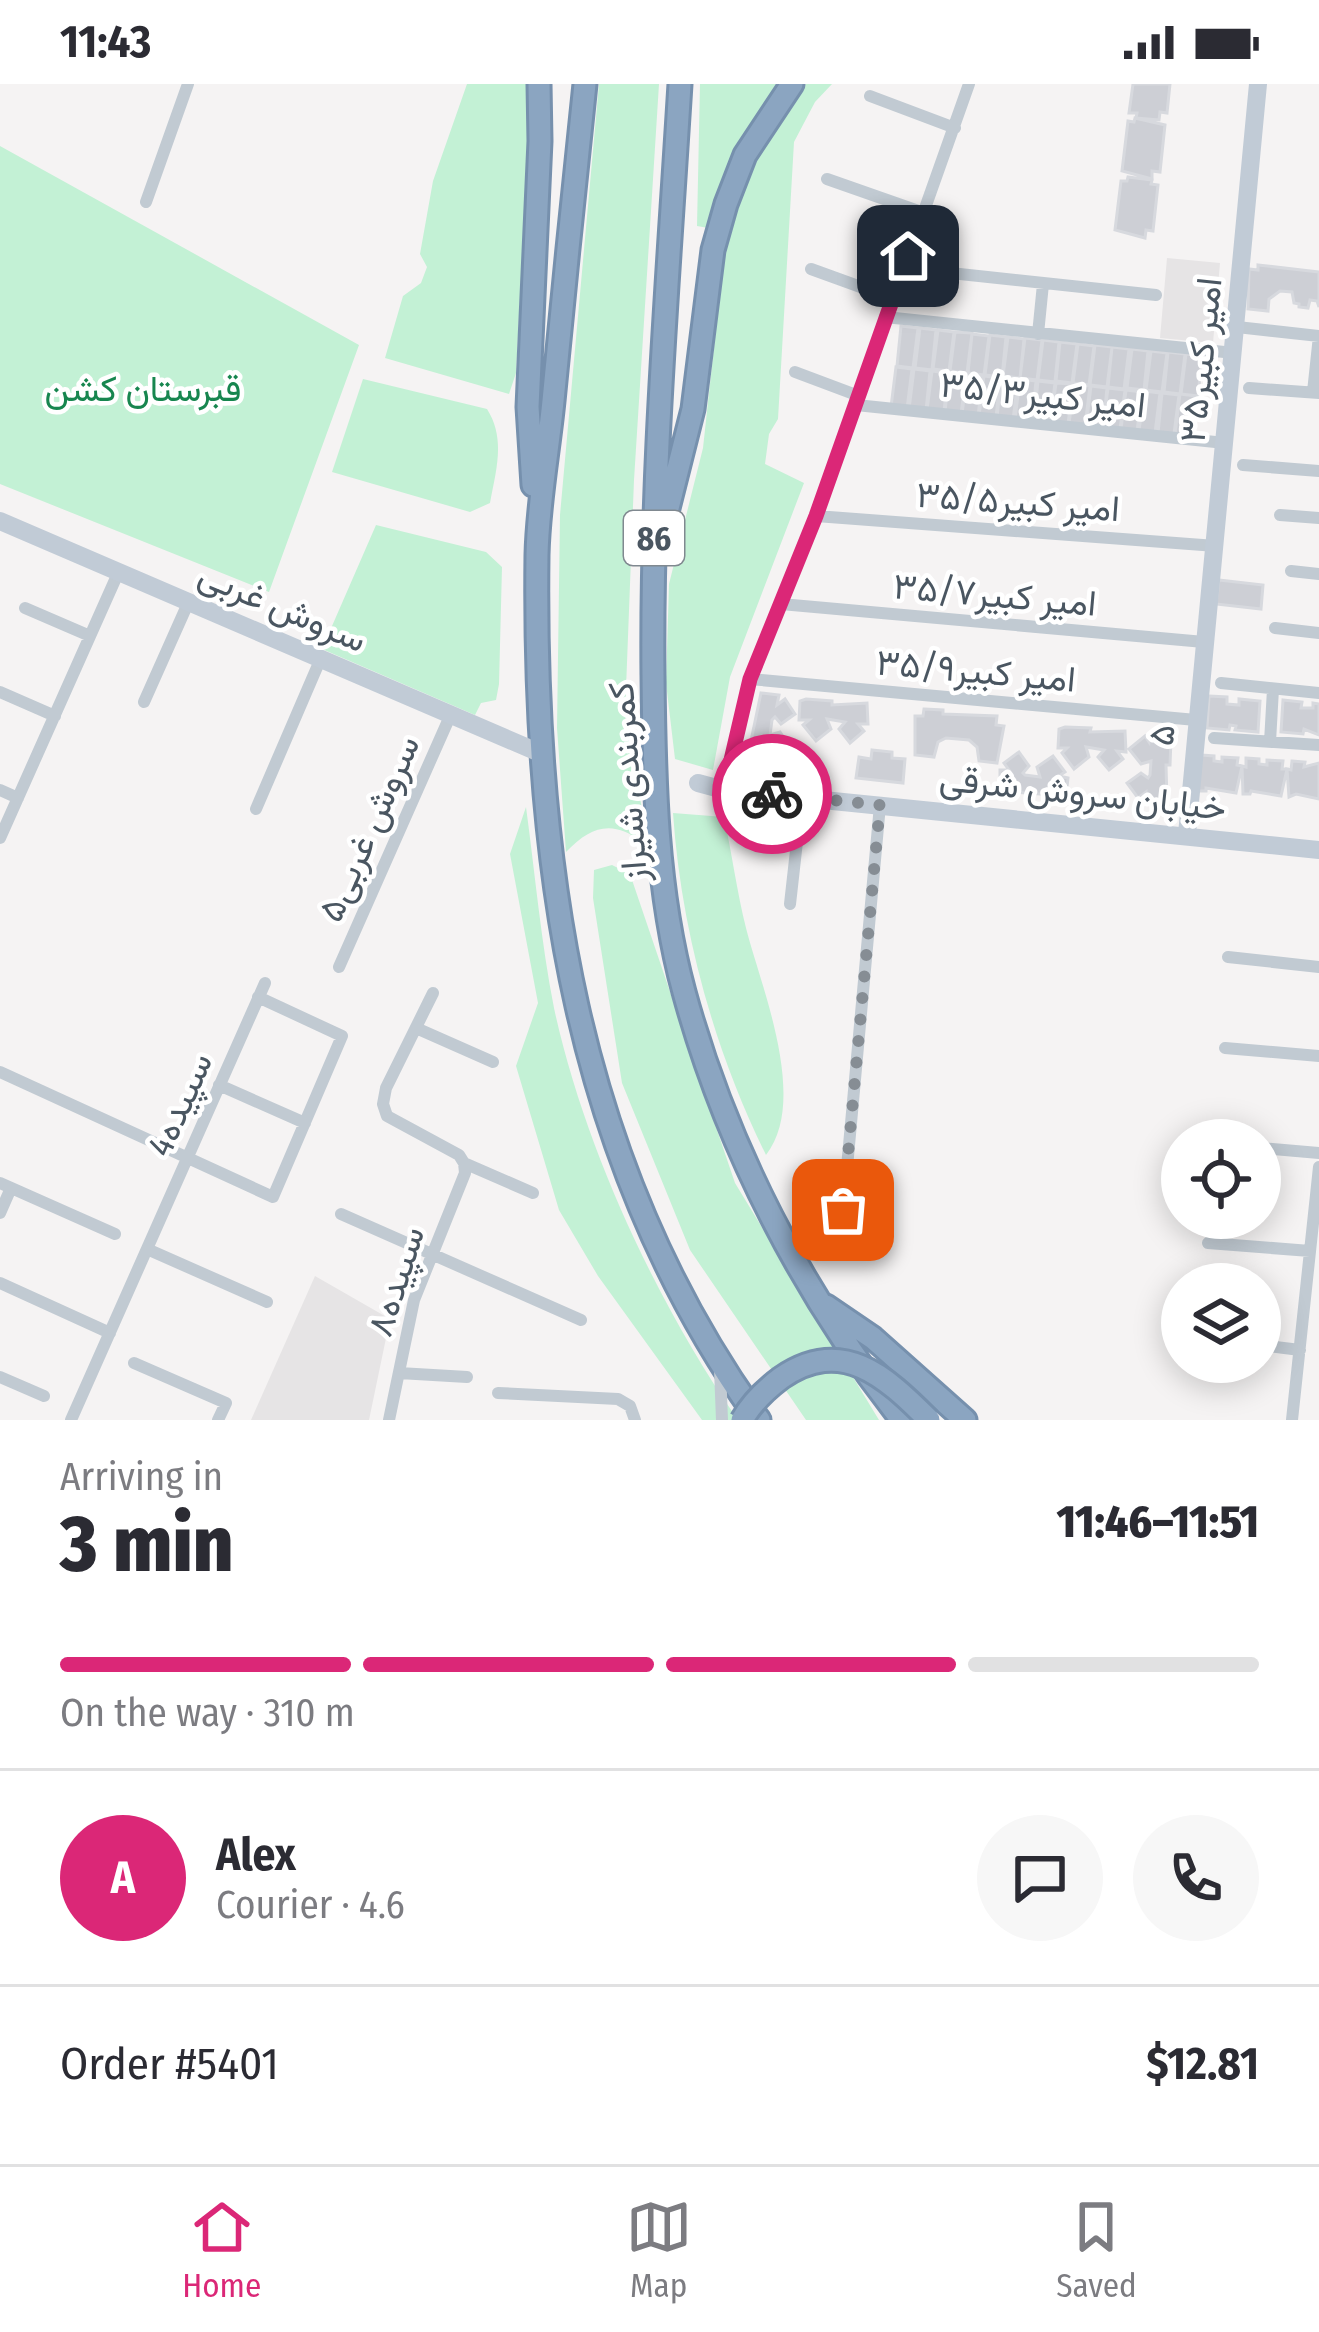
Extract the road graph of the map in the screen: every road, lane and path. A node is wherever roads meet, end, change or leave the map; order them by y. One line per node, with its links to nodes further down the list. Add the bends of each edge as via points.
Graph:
1 (188, 84): 11 (street)
2 (539, 84): 35 (highway, via 529,407)
3 (585, 84): 35 (highway)
4 (680, 84): 37 (highway, کمربندی شیراز / 86)
5 (792, 84): 37 (highway, via 746,154 726,204 706,290 693,409)
6 (968, 84): 9 (street)
7 (1258, 84): 19 (street, امیر کبیر۳۵)
8 (870, 95): 9 (street)
9 (956, 128): 12 (street)
10 (827, 179): 12 (street)
11 (146, 202)
12 (924, 213): 17 (street)
13 (811, 269): 17 (street)
14 (932, 271): 15 (street)
15 (1042, 284): 16 (street); 20 (street)
16 (1156, 295)
17 (891, 298): 18 (street)
18 (885, 317): 20 (street); 26 (street)
19 (1237, 327): 21 (street); 22 (street, امیر کبیر۳۵)
20 (1038, 334): 22 (street)
21 (1319, 336): 25 (street)
22 (1234, 353): 27 (street, امیر کبیر۳۵)
23 (795, 372): 26 (street, امیر کبیر۳۵/۳)
24 (1249, 388): 25 (street)
25 (1316, 393)
26 (857, 401): 27 (street, امیر کبیر۳۵/۳); 31 (street)
27 (1225, 443): 34 (street, امیر کبیر۳۵)
28 (1243, 465): 29 (street)
29 (1319, 471)
30 (1280, 514): 32 (street)
31 (816, 516): 34 (street, امیر کبیر۳۵/۵); 41 (street)
32 (1319, 518)
33 (0, 520): 36 (street, سروش غربی)
34 (1216, 545): 46 (street, امیر کبیر۳۵)
35 (537, 550): 60 (highway)
36 (119, 571): 40 (street, سروش غربی); 45 (street)
37 (652, 571): 102 (highway, کمربندی شیراز / 86, via 654,771 684,990 721,1101)
38 (1291, 571): 39 (street)
39 (1319, 574)
40 (189, 601): 47 (street, سروش غربی); 53 (street)
41 (781, 604): 46 (street, امیر کبیر۳۵/۷); 48 (street)
42 (25, 608): 45 (street)
43 (1275, 628): 44 (street)
44 (1319, 633)
45 (90, 636): 55 (street)
46 (1204, 643): 56 (street, ۵)
47 (321, 658): 54 (street, سروش غربی); 67 (street)
48 (750, 679): 56 (street, امیر کبیر۳۵/۹); 63 (street)
49 (1221, 683): 50 (street)
50 (1273, 689): 52 (street); 58 (street)
51 (0, 692): 55 (street)
52 (1319, 693)
53 (144, 702)
54 (451, 714): 60 (street, سروش غربی); 73 (street, سروش غربی۵)
55 (55, 716): 65 (street)
56 (1196, 720): 68 (street, ۵)
57 (1214, 737): 58 (street)
58 (1270, 742): 59 (street)
59 (1319, 745)
60 (540, 753): 110 (highway, via 556,913 579,1024 621,1153)
61 (698, 783): 63 (street, خیابان سروش شرقی)
62 (0, 790): 65 (street)
63 (724, 790): 64 (street, خیابان سروش شرقی)
64 (802, 797): 66 (street, خیابان سروش شرقی); 71 (street)
65 (18, 798): 69 (street)
66 (880, 805): 68 (street, خیابان سروش شرقی); 100 (street)
67 (256, 809)
68 (1187, 834): 70 (street, خیابان سروش شرقی)
69 (0, 838)
70 (1319, 850)
71 (790, 904)
72 (1228, 957): 74 (street)
73 (339, 967)
74 (1319, 967)
75 (265, 983): 77 (street, 4سپیده)
76 (433, 993): 78 (street)
77 (258, 997): 83 (street, 4سپیده); 84 (street, via 342,1036)
78 (416, 1028): 81 (street); 88 (street, via 383,1104 387,1115)
79 (1225, 1048): 80 (street)
80 (1319, 1056)
81 (493, 1062)
82 (0, 1072): 87 (street)
83 (220, 1085): 84 (street); 87 (street, 4سپیده)
84 (305, 1123): 87 (street, via 273,1197)
85 (1281, 1150): 86 (street)
86 (1319, 1153)
87 (186, 1160): 97 (street, 4سپیده)
88 (464, 1163): 91 (street); 99 (street, سپیده۸)
89 (1319, 1167): 94 (street)
90 (5, 1185): 92 (street); 95 (street)
91 (533, 1193)
92 (0, 1213)
93 (341, 1214): 99 (street)
94 (1316, 1222): 98 (street)
95 (115, 1234)
96 (1208, 1243): 98 (street)
97 (147, 1249): 103 (street); 107 (street, 4سپیده)
98 (1310, 1251): 104 (street)
99 (432, 1255): 106 (street); 112 (street, سپیده۸)
100 (839, 1255)
101 (0, 1282): 107 (street)
102 (818, 1301): 124 (highway, کمربندی شیراز / 86); 126 (highway, via 873,1338)
103 (267, 1302)
104 (1303, 1317): 105 (street); 109 (street)
105 (1319, 1319)
106 (581, 1320)
107 (110, 1333): 117 (street, 4سپیده)
108 (1281, 1348): 109 (street)
109 (1300, 1350): 127 (street)
110 (718, 1357): 121 (street); 123 (highway)
111 (134, 1363): 118 (street, via 226,1402)
112 (399, 1372): 114 (street); 119 (street, سپیده۸)
113 (0, 1377): 116 (street)
114 (466, 1378)
115 (498, 1393): 120 (street, via 618,1400)
116 (44, 1396)
117 (71, 1420)
118 (218, 1420)
119 (389, 1420)
120 (634, 1420)
121 (722, 1420)
122 (742, 1420): 125 (highway, bridge, via 798,1367 840,1359 884,1380)
123 (759, 1420)
124 (902, 1420)
125 (929, 1420)
126 (964, 1420)
127 (1292, 1420)

